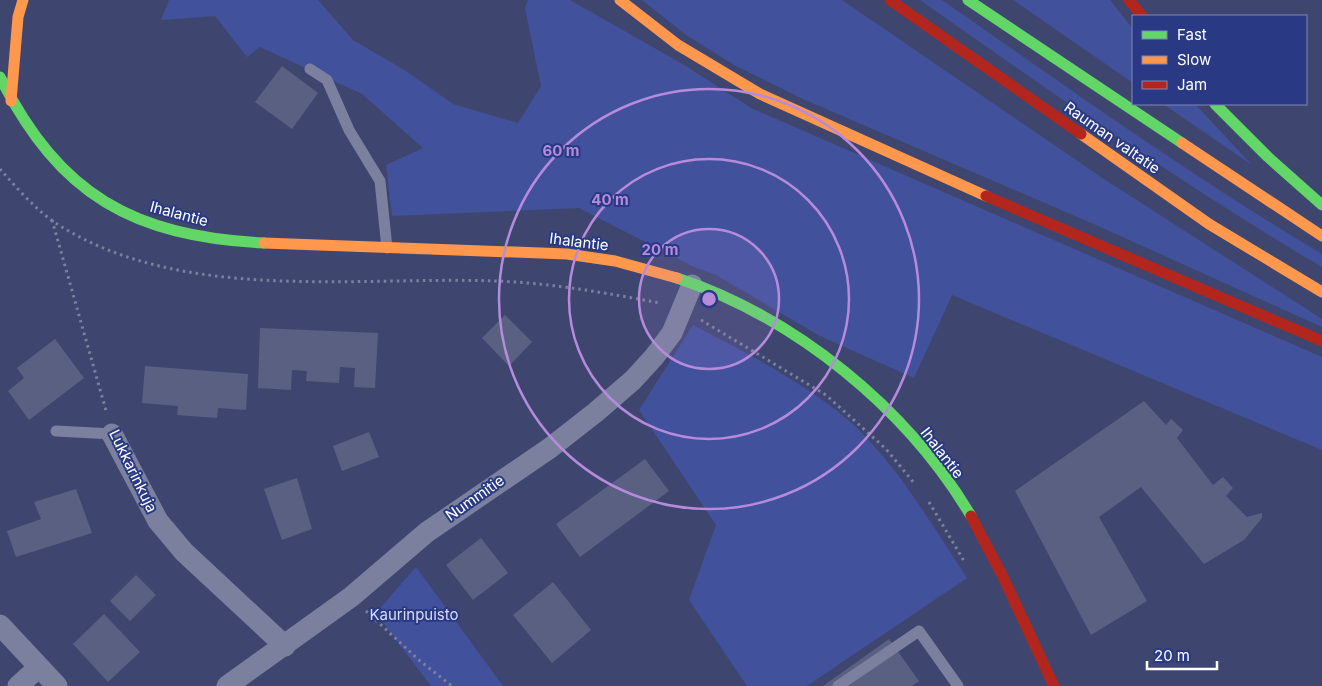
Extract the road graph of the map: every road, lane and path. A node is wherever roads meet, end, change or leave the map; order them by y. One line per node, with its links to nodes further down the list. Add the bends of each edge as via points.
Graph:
1 (24, 0): 9 (main road, via 18,17)
2 (620, 0): 19 (main road, via 678,45 760,94 946,179)
3 (890, 0): 17 (main road, Rauman valtatie, via 1209,224)
4 (968, 0): 14 (main road)
5 (1129, 0): 6 (main road)
6 (1141, 15)
7 (310, 69): 15 (lane, via 327,80 349,130 380,181)
8 (0, 77): 9 (main road, Ihalantie)
9 (11, 101): 15 (main road, Ihalantie, via 45,153 62,171 105,202 149,223 211,238)
10 (1216, 105): 12 (main road)
11 (0, 169): 13 (path)
12 (1322, 206)
13 (52, 220): 18 (path, via 84,240 130,258 173,269 294,281 498,281 587,290 666,304); 21 (path, Lukkarinkuja)
14 (1322, 236)
15 (387, 250): 16 (main road, Ihalantie, via 578,255 655,270)
16 (692, 285): 18 (street, Nummitie); 35 (main road, Ihalantie, via 728,299 811,349 846,374 910,436 969,513)
17 (1322, 292)
18 (681, 311): 22 (path, via 748,346 826,394 886,449); 25 (street, Nummitie, via 672,333 654,357 596,412 550,448 427,532)
19 (1322, 341)
20 (56, 431): 21 (lane)
21 (112, 434): 27 (street, Lukkarinkuja, via 158,521 184,552)
22 (919, 488)
23 (924, 495): 24 (path)
24 (968, 568)
25 (351, 597): 27 (street, Nummitie); 32 (path)
26 (0, 625): 28 (street)
27 (285, 646): 31 (street, Nummitie)
28 (39, 667): 29 (street); 30 (street)
29 (18, 686)
30 (57, 686)
31 (227, 686)
32 (452, 686)
33 (838, 686): 34 (lane, via 919,631)
34 (958, 686)
35 (1054, 686)

